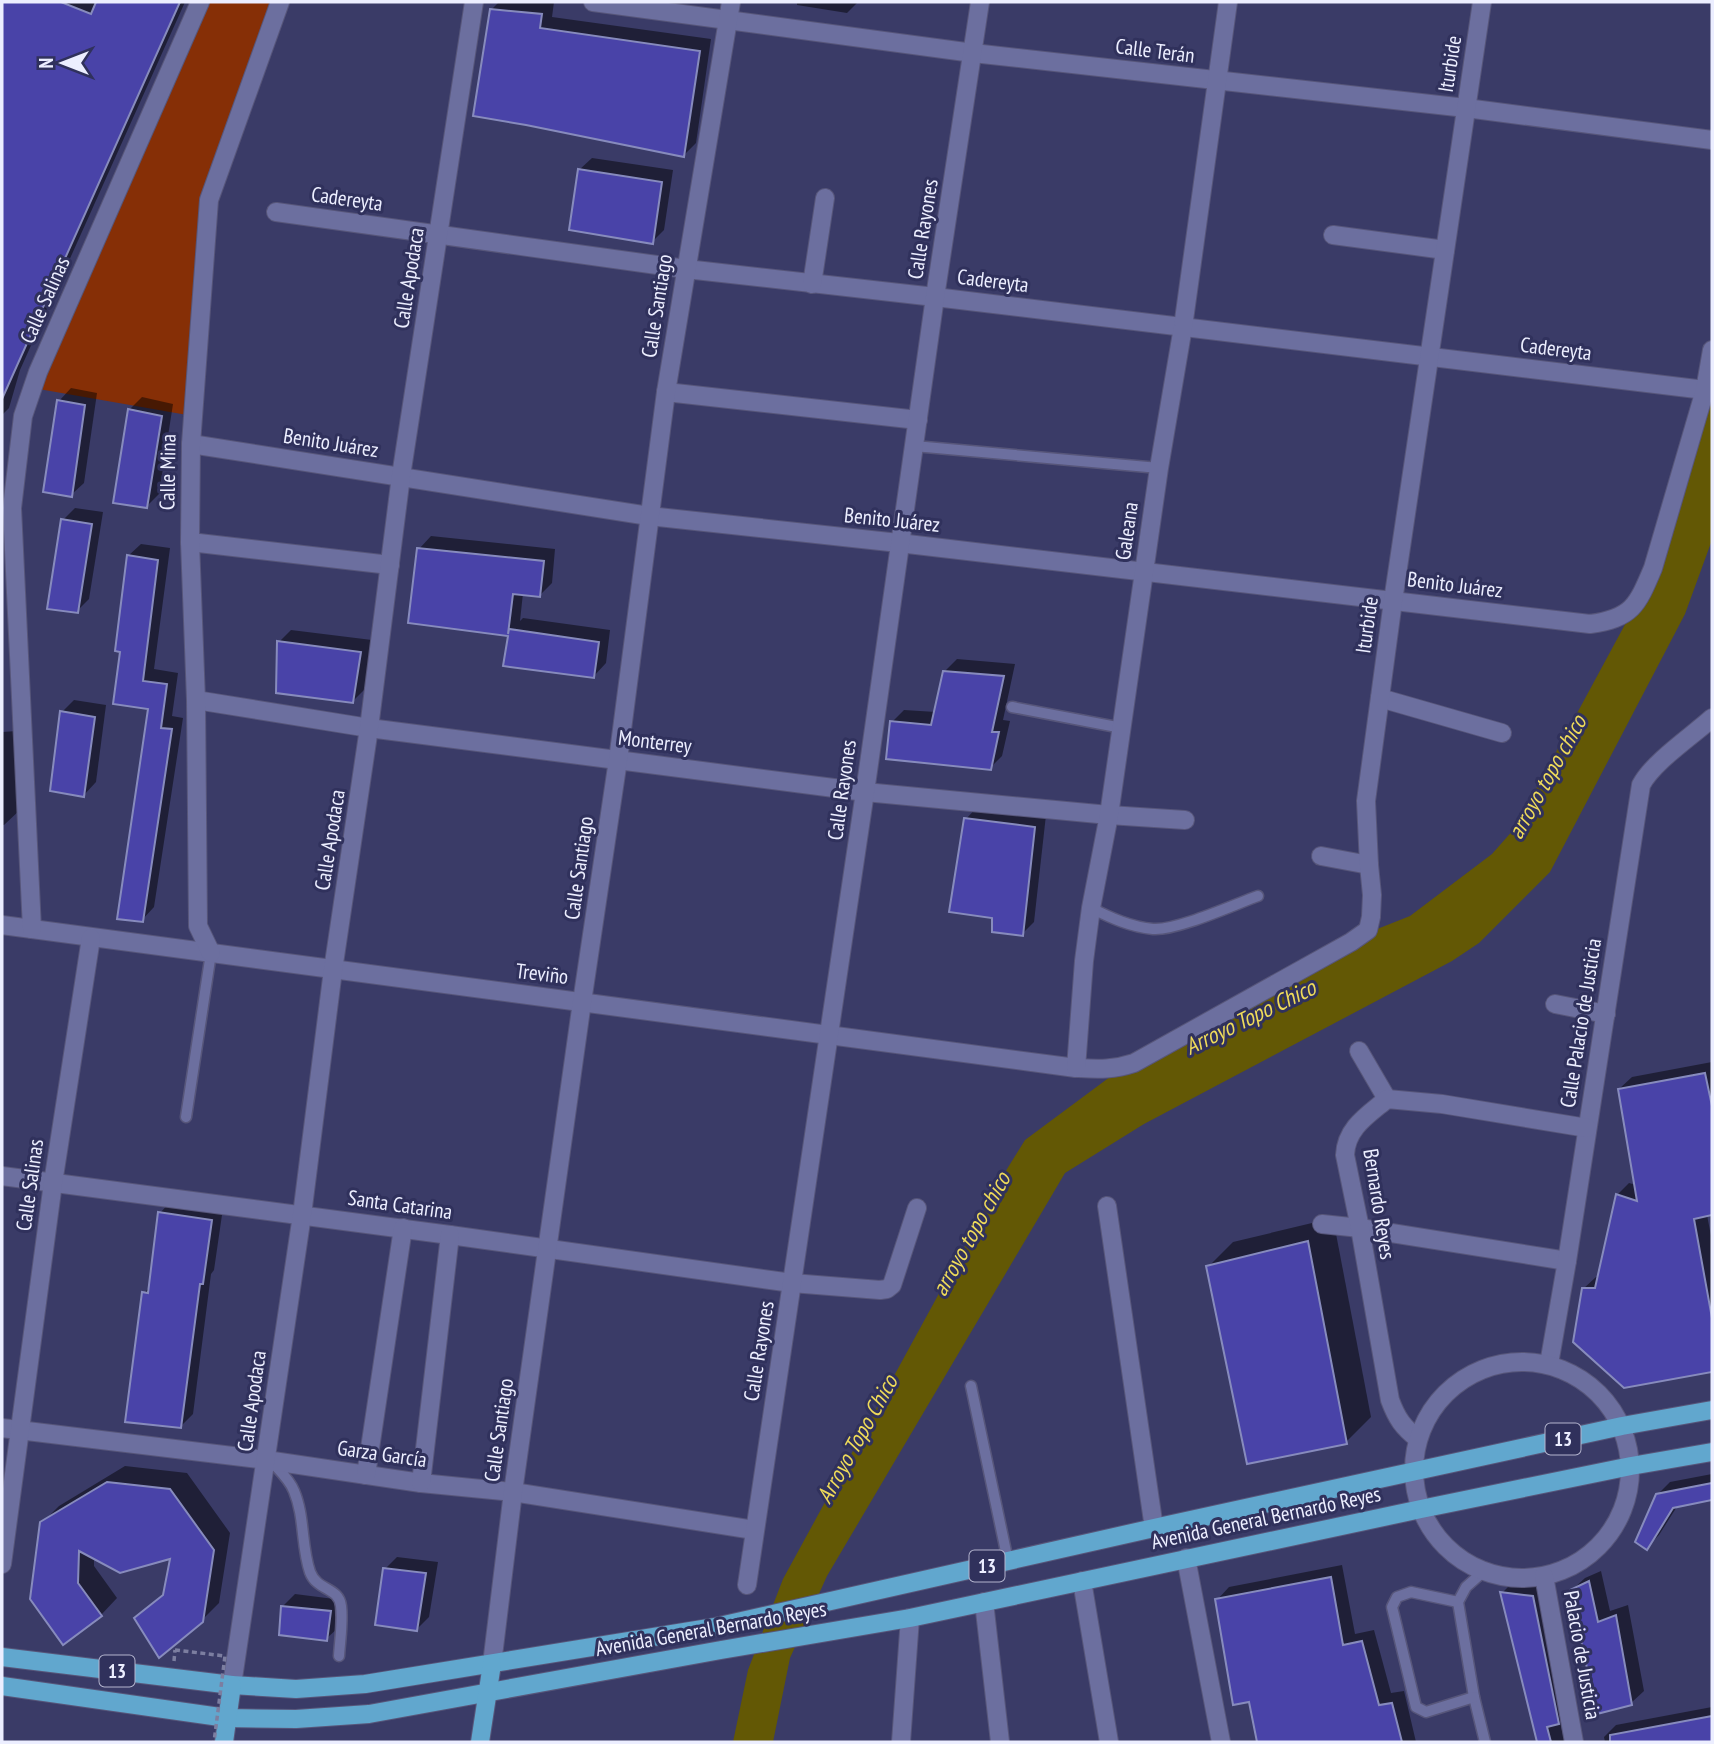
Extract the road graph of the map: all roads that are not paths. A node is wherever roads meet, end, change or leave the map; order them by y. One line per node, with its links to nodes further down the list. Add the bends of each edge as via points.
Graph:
1 (200, 2): 31 (street, Calle Salinas, via 38,372 23,416)
2 (281, 2): 27 (street, Calle Mina, via 209,200)
3 (474, 2): 15 (street, Calle Apodaca)
4 (593, 2): 8 (street, Calle Terán)
5 (980, 2): 9 (street, Calle Rayones)
6 (1228, 2): 10 (street, Galeana)
7 (1482, 2): 11 (street, Iturbide)
8 (730, 10): 9 (street, Calle Terán); 18 (street, Calle Santiago)
9 (973, 53): 10 (street, Calle Terán); 20 (street, Calle Rayones)
10 (1217, 81): 11 (street, Calle Terán); 21 (street, Galeana)
11 (1466, 108): 12 (street, Calle Terán); 17 (street, Iturbide)
12 (1712, 140)
13 (825, 198): 19 (street)
14 (276, 212): 15 (street, Cadereyta)
15 (439, 235): 18 (street, Cadereyta); 30 (street, Calle Apodaca)
16 (1333, 235): 17 (street)
17 (1445, 250): 23 (street, Iturbide)
18 (686, 269): 19 (street, Cadereyta); 25 (street, Calle Santiago)
19 (812, 284): 20 (street, Cadereyta)
20 (935, 297): 21 (street, Cadereyta); 26 (street, Calle Rayones)
21 (1183, 327): 23 (street, Cadereyta); 29 (street, Galeana)
22 (1712, 350): 24 (street)
23 (1430, 356): 24 (street, Cadereyta); 37 (street, Iturbide)
24 (1705, 390): 37 (street, Benito Juárez, via 1653,568 1634,606 1622,616 1590,624)
25 (666, 392): 26 (street); 32 (street, Calle Santiago)
26 (918, 420): 28 (street, Calle Rayones)
27 (191, 444): 30 (street, Benito Juárez); 33 (street, Calle Mina)
28 (914, 446): 29 (lane); 34 (street, Calle Rayones)
29 (1159, 468): 36 (street, Galeana)
30 (401, 476): 32 (street, Benito Juárez); 35 (street, Calle Apodaca)
31 (7, 508): 39 (street, Calle Salinas)
32 (649, 516): 34 (street, Benito Juárez); 47 (street, Calle Santiago)
33 (190, 542): 35 (street); 41 (street, Calle Mina)
34 (899, 543): 36 (street, Benito Juárez); 48 (street, Calle Rayones)
35 (390, 565): 44 (street, Calle Apodaca)
36 (1144, 572): 37 (street, Benito Juárez); 45 (street, Galeana)
37 (1393, 601): 40 (street, Iturbide)
38 (2, 667): 39 (street)
39 (20, 670): 56 (street, Calle Salinas)
40 (1380, 698): 46 (street); 52 (street, Iturbide, via 1366,801)
41 (196, 700): 44 (street, Monterrey); 58 (street, Calle Mina, via 198,926)
42 (1012, 707): 45 (lane)
43 (1712, 718): 62 (street, Calle Palacio de Justicia, via 1658,764 1641,785)
44 (369, 728): 47 (street, Monterrey); 59 (street, Calle Apodaca)
45 (1122, 728): 49 (street, Galeana)
46 (1502, 733)
47 (618, 760): 48 (street, Monterrey); 60 (street, Calle Santiago)
48 (865, 792): 49 (street, Monterrey); 63 (street, Calle Rayones)
49 (1109, 815): 50 (street, Monterrey); 54 (street, Galeana)
50 (1185, 820)
51 (1321, 856): 52 (street)
52 (1369, 865): 65 (street, Iturbide, via 1373,895 1368,930 1134,1063 1118,1068)
53 (1258, 896): 54 (lane, via 1155,929 1119,921)
54 (1091, 908): 65 (street, Galeana)
55 (2, 925): 56 (street, Treviño)
56 (32, 929): 57 (street, Treviño)
57 (91, 938): 58 (street, Treviño); 70 (street, Calle Salinas)
58 (211, 953): 59 (street, Treviño); 67 (lane)
59 (333, 970): 60 (street, Treviño); 73 (street, Calle Apodaca)
60 (582, 1002): 63 (street, Treviño); 78 (street, Calle Santiago)
61 (1555, 1004): 62 (street)
62 (1606, 1014): 68 (street, Calle Palacio de Justicia)
63 (828, 1035): 65 (street, Treviño); 80 (street, Calle Rayones)
64 (1359, 1051): 66 (street)
65 (1076, 1068)
66 (1387, 1099): 68 (street); 76 (street, Bernardo Reyes, via 1353,1129 1346,1145)
67 (186, 1117)
68 (1587, 1128): 79 (street, Calle Palacio de Justicia)
69 (2, 1176): 70 (street, Santa Catarina)
70 (53, 1183): 73 (street, Santa Catarina); 86 (street, Calle Salinas)
71 (1107, 1206): 96 (street)
72 (917, 1208): 80 (street, Santa Catarina, via 887,1289)
73 (302, 1215): 75 (street, Santa Catarina); 89 (street, Calle Apodaca)
74 (1322, 1224): 76 (street)
75 (403, 1228): 77 (street, Santa Catarina); 92 (street)
76 (1360, 1228): 79 (street); 87 (street, Bernardo Reyes, via 1390,1400 1404,1427)
77 (450, 1235): 78 (street, Santa Catarina); 93 (street)
78 (548, 1248): 80 (street, Santa Catarina); 94 (street, Calle Santiago)
79 (1567, 1261): 81 (street, Calle Palacio de Justicia)
80 (792, 1283): 97 (street, Calle Rayones)
81 (1549, 1364): 84 (street, via 1588,1384 1604,1398); 87 (street, via 1516,1361 1484,1368 1455,1384 1433,1409)
82 (971, 1386): 99 (lane)
83 (1712, 1410): 84 (main road, Avenida General Bernardo Reyes / 13)
84 (1622, 1426): 90 (street); 91 (main road, Avenida General Bernardo Reyes / 13)
85 (2, 1428): 86 (street, Garza García)
86 (20, 1431): 89 (street, Garza García); 100 (street, Calle Salinas)
87 (1419, 1439): 91 (street)
88 (1712, 1451): 90 (main road, Avenida General Bernardo Reyes / 13)
89 (269, 1460): 92 (street, Garza García); 108 (lane, via 293,1489 314,1581 339,1597 342,1605); 111 (street, Calle Apodaca)
90 (1631, 1466): 95 (main road, Avenida General Bernardo Reyes / 13); 102 (street, via 1627,1496 1610,1532 1573,1566)
91 (1414, 1472): 95 (street); 96 (main road, Avenida General Bernardo Reyes / 13)
92 (366, 1475): 93 (street, Garza García)
93 (421, 1483): 94 (street, Garza García)
94 (513, 1492): 97 (street, Garza García); 110 (street, Calle Santiago)
95 (1421, 1508): 98 (main road, Avenida General Bernardo Reyes / 13); 101 (street, via 1436,1535 1458,1557)
96 (1154, 1528): 99 (main road, Avenida General Bernardo Reyes / 13)
97 (754, 1530): 104 (street, Calle Rayones)
98 (1186, 1558): 103 (main road, Avenida General Bernardo Reyes / 13); 121 (street)
99 (1008, 1561): 110 (main road, Avenida General Bernardo Reyes / 13, via 715,1627)
100 (2, 1564)
101 (1485, 1572): 102 (street, via 1514,1578); 106 (lane, via 1466,1587)
102 (1544, 1576): 123 (street, Palacio de Justicia)
103 (1082, 1581): 105 (main road, Avenida General Bernardo Reyes / 13); 120 (street)
104 (747, 1585)
105 (984, 1602): 107 (main road, Avenida General Bernardo Reyes / 13); 119 (street)
106 (1458, 1602): 114 (lane); 114 (lane, via 1411,1592 1397,1597 1392,1607 1416,1707 1426,1712)
107 (910, 1618): 113 (main road, Avenida General Bernardo Reyes / 13); 118 (street)
108 (339, 1656)
109 (2, 1657): 111 (main road, Avenida General Bernardo Reyes / 13)
110 (492, 1664): 111 (main road, Avenida General Bernardo Reyes / 13, via 338,1687); 113 (main road, Calle Santiago)
111 (232, 1685): 115 (main road)
112 (2, 1686): 115 (main road, Avenida General Bernardo Reyes / 13)
113 (488, 1692): 115 (main road, Avenida General Bernardo Reyes / 13, via 369,1714); 117 (main road, Calle Santiago)
114 (1474, 1697): 122 (lane)
115 (228, 1718): 116 (main road)
116 (224, 1742)
117 (480, 1742)
118 (901, 1742)
119 (1000, 1742)
120 (1109, 1742)
121 (1221, 1742)
122 (1485, 1742)
123 (1574, 1742)

